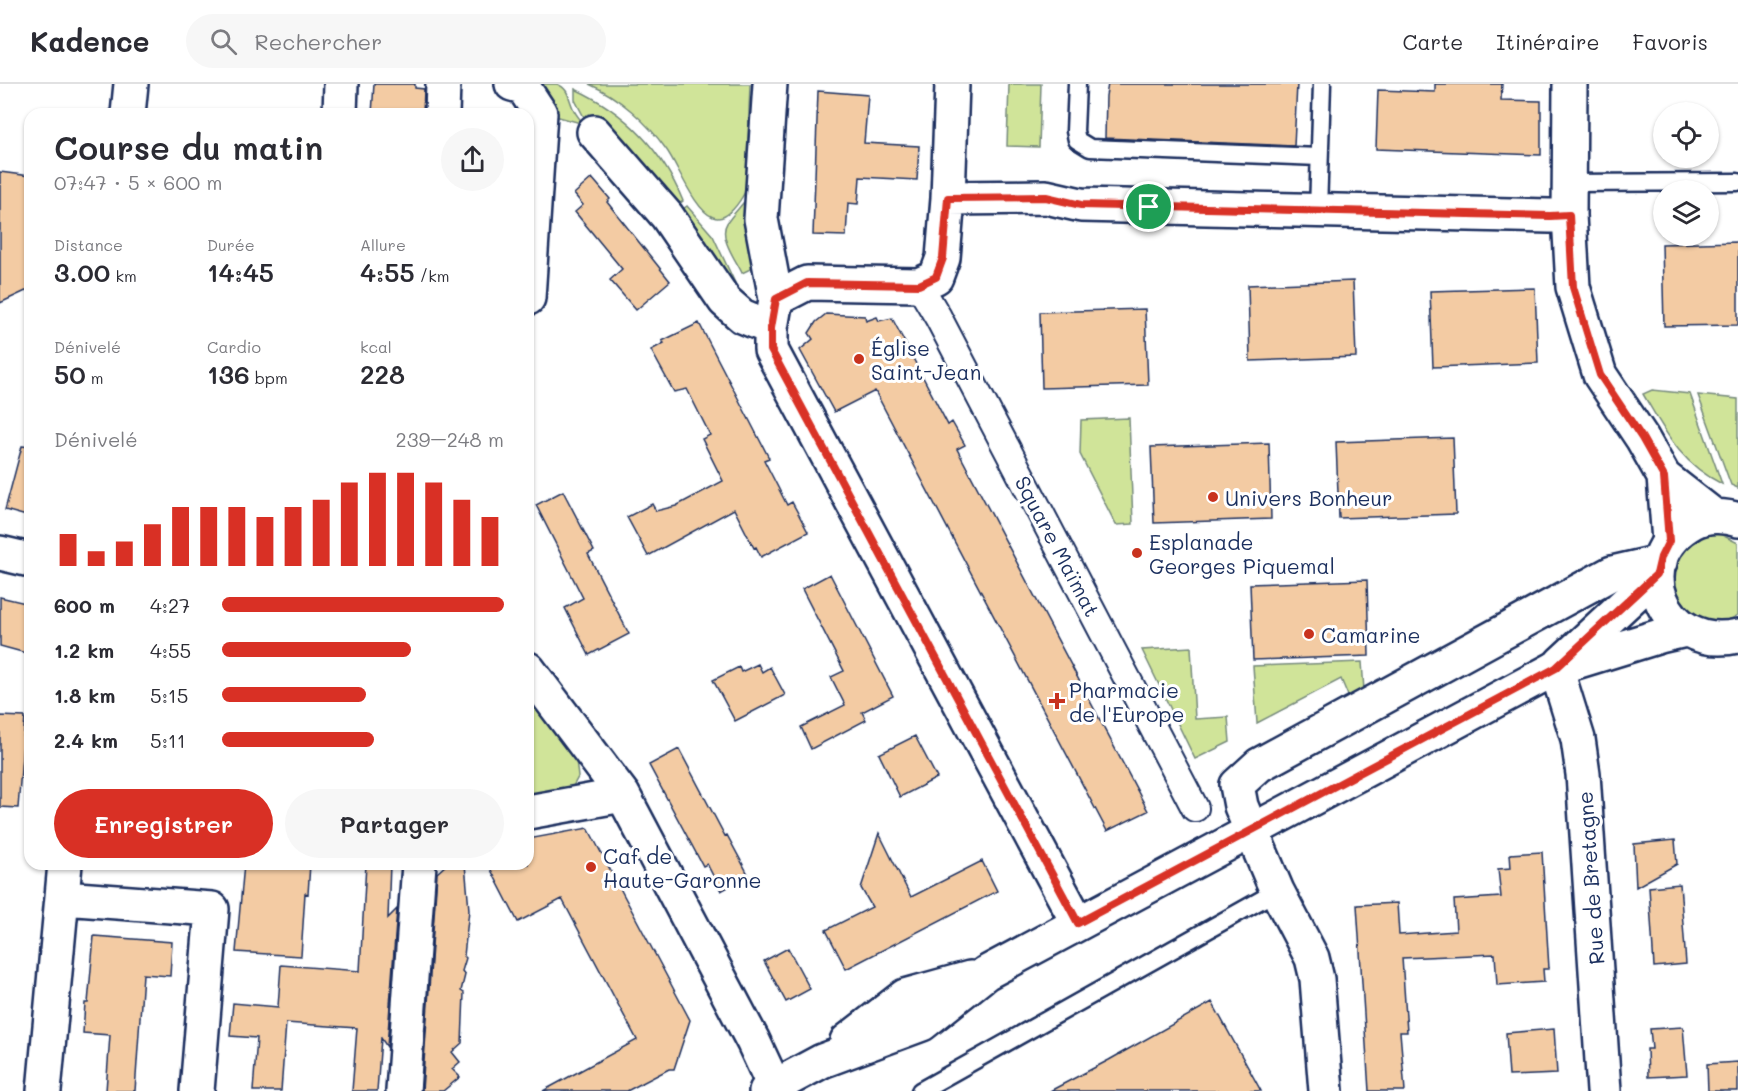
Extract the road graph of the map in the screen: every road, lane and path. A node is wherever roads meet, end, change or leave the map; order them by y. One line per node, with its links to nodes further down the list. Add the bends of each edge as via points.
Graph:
1 (130, 84): 10 (street)
2 (341, 84): 11 (street)
3 (443, 84): 12 (street)
4 (512, 84): 18 (street, via 523,87 540,113)
5 (770, 84): 22 (street, via 761,219)
6 (952, 84): 17 (street)
7 (1077, 84): 14 (lane, via 1075,131 1077,140 1090,148)
8 (1322, 84): 14 (lane)
9 (1570, 84): 15 (street)
10 (128, 108)
11 (340, 108)
12 (442, 108)
13 (594, 132): 22 (street, via 667,216 725,301 742,316)
14 (1319, 157): 19 (lane)
15 (1569, 183): 16 (lane); 20 (street)
16 (1738, 183)
17 (948, 198): 19 (street, via 1046,197 1081,205); 21 (street, via 943,258 936,277)
18 (534, 206)
19 (1318, 211): 20 (street)
20 (1569, 215): 23 (street, via 1573,287 1600,375)
21 (919, 285): 22 (street, via 807,283); 33 (street, Square Maïmat)
22 (773, 313): 40 (street, via 771,350)
23 (1664, 477): 24 (street); 27 (street)
24 (1726, 518): 27 (street, via 1697,520 1682,529)
25 (0, 553): 26 (street)
26 (24, 559)
27 (1662, 559): 28 (street, via 1663,605); 30 (street); 35 (street, via 1612,573 1259,765 1237,785)
28 (1686, 630): 29 (street, via 1702,638); 30 (street)
29 (1738, 636)
30 (1556, 668): 35 (street); 47 (street, Rue de Bretagne, via 1578,739 1583,774)
31 (534, 677): 32 (street)
32 (623, 795): 34 (street); 41 (street, via 753,1041)
33 (1195, 808)
34 (534, 811)
35 (1251, 830): 38 (street); 40 (street)
36 (65, 870): 39 (street)
37 (419, 870): 44 (street)
38 (1277, 891): 45 (lane); 46 (street, via 1312,958)
39 (63, 898): 42 (street); 43 (street, via 212,909)
40 (1078, 923): 41 (street, via 986,973 922,1024 822,1061)
41 (772, 1089)
42 (44, 1091)
43 (197, 1091)
44 (403, 1091)
45 (920, 1091)
46 (1326, 1091)
47 (1604, 1091)

